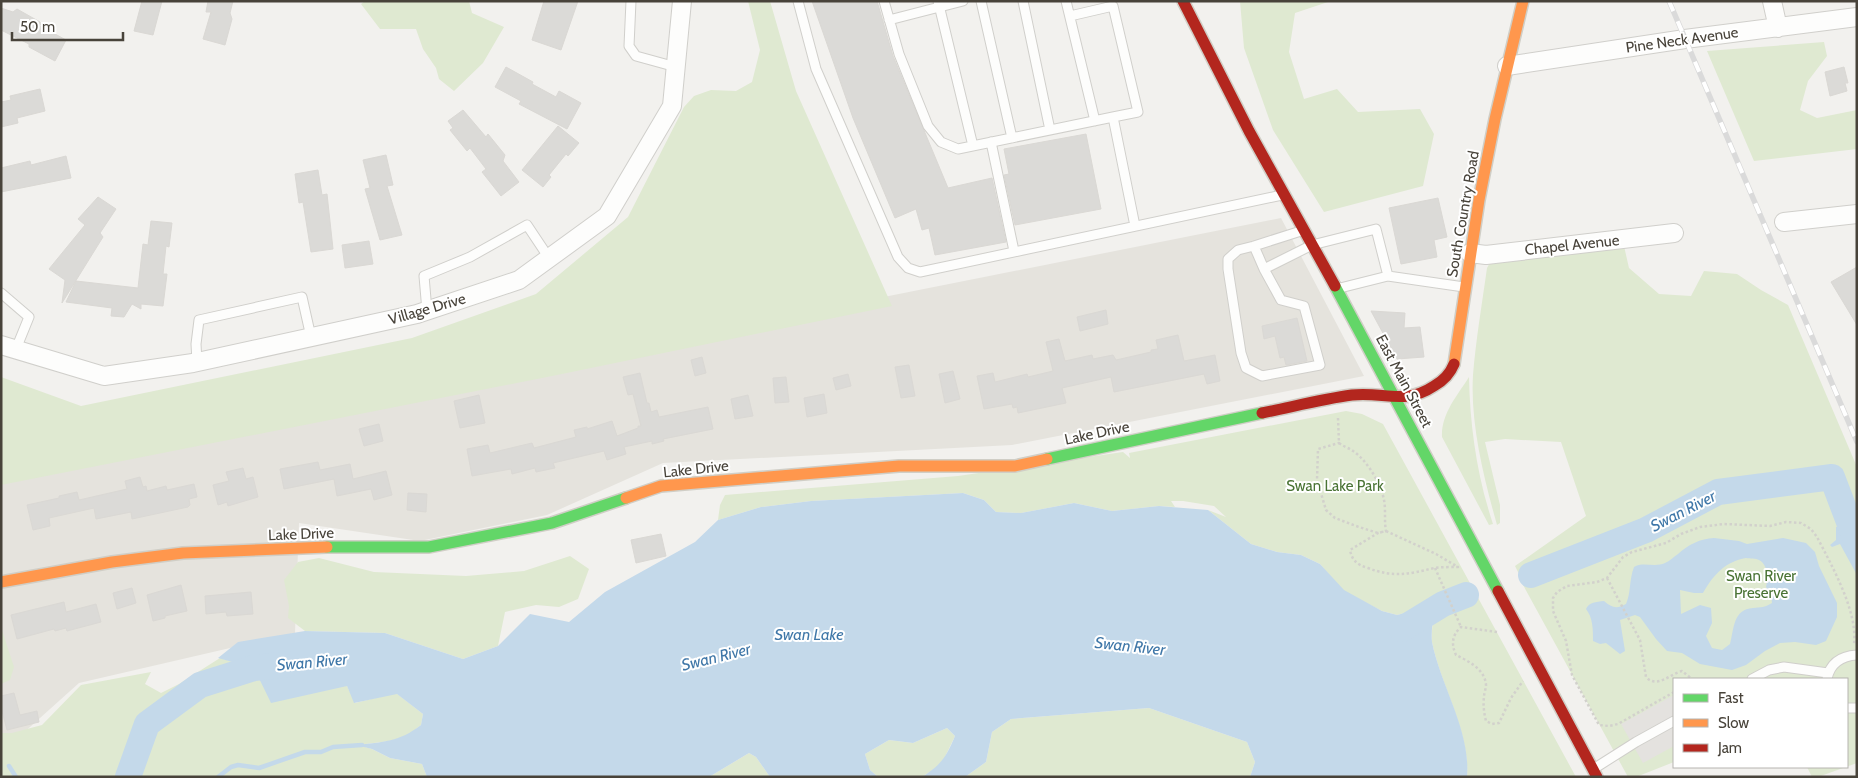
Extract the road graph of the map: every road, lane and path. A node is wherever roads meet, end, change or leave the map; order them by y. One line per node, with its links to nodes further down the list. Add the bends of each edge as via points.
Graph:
1 (631, 1): 18 (lane, via 629,46 636,56)
2 (682, 1): 18 (street, Village Drive)
3 (798, 1): 33 (lane, via 816,69 898,257 908,268 920,272)
4 (884, 1): 15 (lane)
5 (963, 1): 12 (lane)
6 (981, 1): 22 (lane)
7 (1023, 1): 21 (lane)
8 (1066, 1): 13 (lane)
9 (1183, 1): 25 (street, East Main Street)
10 (1523, 1): 17 (street, South Country Road)
11 (1772, 1): 16 (street)
12 (938, 4): 15 (lane); 24 (lane)
13 (1070, 16): 19 (lane, via 1113,6 1138,112); 20 (lane)
14 (1857, 17): 16 (street, Pine Neck Avenue)
15 (889, 20): 24 (lane, via 928,126 941,142 958,149)
16 (1778, 28): 17 (street, Pine Neck Avenue)
17 (1507, 66): 34 (street, South Country Road)
18 (676, 67): 35 (street, Village Drive, via 672,106 607,216)
19 (1113, 117): 20 (lane); 28 (lane)
20 (1095, 121): 21 (lane)
21 (1050, 130): 22 (lane)
22 (1012, 138): 23 (lane)
23 (992, 142): 24 (lane); 33 (lane)
24 (973, 146)
25 (1284, 194): 28 (lane); 29 (street, East Main Street)
26 (1857, 214): 27 (street)
27 (1784, 222)
28 (1135, 226): 33 (lane)
29 (1304, 230): 31 (street, East Main Street); 32 (lane)
30 (1674, 234): 34 (street, Chapel Avenue)
31 (1312, 245): 36 (lane); 37 (lane, via 1376,229); 39 (street, East Main Street)
32 (1254, 246): 36 (lane); 36 (lane, via 1238,250 1228,259 1246,368 1262,376 1320,365 1304,306 1281,300)
33 (1014, 251)
34 (1470, 253): 38 (street, South Country Road)
35 (549, 258): 41 (street, Village Drive, via 519,280); 41 (lane, via 527,225 470,257 424,276)
36 (1264, 269)
37 (1388, 276): 38 (lane); 39 (lane)
38 (1465, 287): 46 (street, South Country Road, via 1452,369 1427,391)
39 (1337, 289): 46 (street, East Main Street)
40 (1, 293): 43 (lane, via 29,317)
41 (427, 311): 42 (street, Village Drive)
42 (311, 337): 44 (street, Village Drive); 44 (lane, via 302,297 199,320)
43 (8, 347): 44 (street, Village Drive, via 104,376)
44 (197, 362)
45 (1335, 398): 46 (street, Lake Drive, via 1354,395); 47 (path); 52 (street, Lake Drive, via 1015,466 899,466 661,486 552,523 429,547 183,553)
46 (1397, 398): 62 (street, East Main Street)
47 (1339, 444): 48 (path, via 1353,450 1377,480 1384,502); 49 (path, via 1318,449 1317,480 1326,510 1335,518)
48 (1386, 531): 49 (path); 50 (path, via 1458,567)
49 (1378, 533): 50 (path, via 1350,550 1352,558 1360,565 1396,576)
50 (1435, 568): 53 (path)
51 (1607, 578): 55 (path, via 1623,557 1632,552 1666,544 1700,527 1801,523 1817,538 1852,609); 57 (path, via 1640,640 1646,677 1661,681 1682,671); 60 (path, via 1567,586 1553,598 1552,611 1566,641 1572,675 1599,725 1618,724)
52 (1, 582)
53 (1461, 628): 54 (path); 59 (path, via 1453,639 1453,648 1456,655 1474,664 1484,678 1486,721 1499,723)
54 (1499, 633)
55 (1856, 655): 56 (lane, via 1840,659)
56 (1828, 676): 58 (lane, via 1784,667)
57 (1691, 678)
58 (1754, 678)
59 (1524, 679)
60 (1673, 693)
61 (1673, 722): 62 (lane, via 1636,742)
62 (1595, 774)

